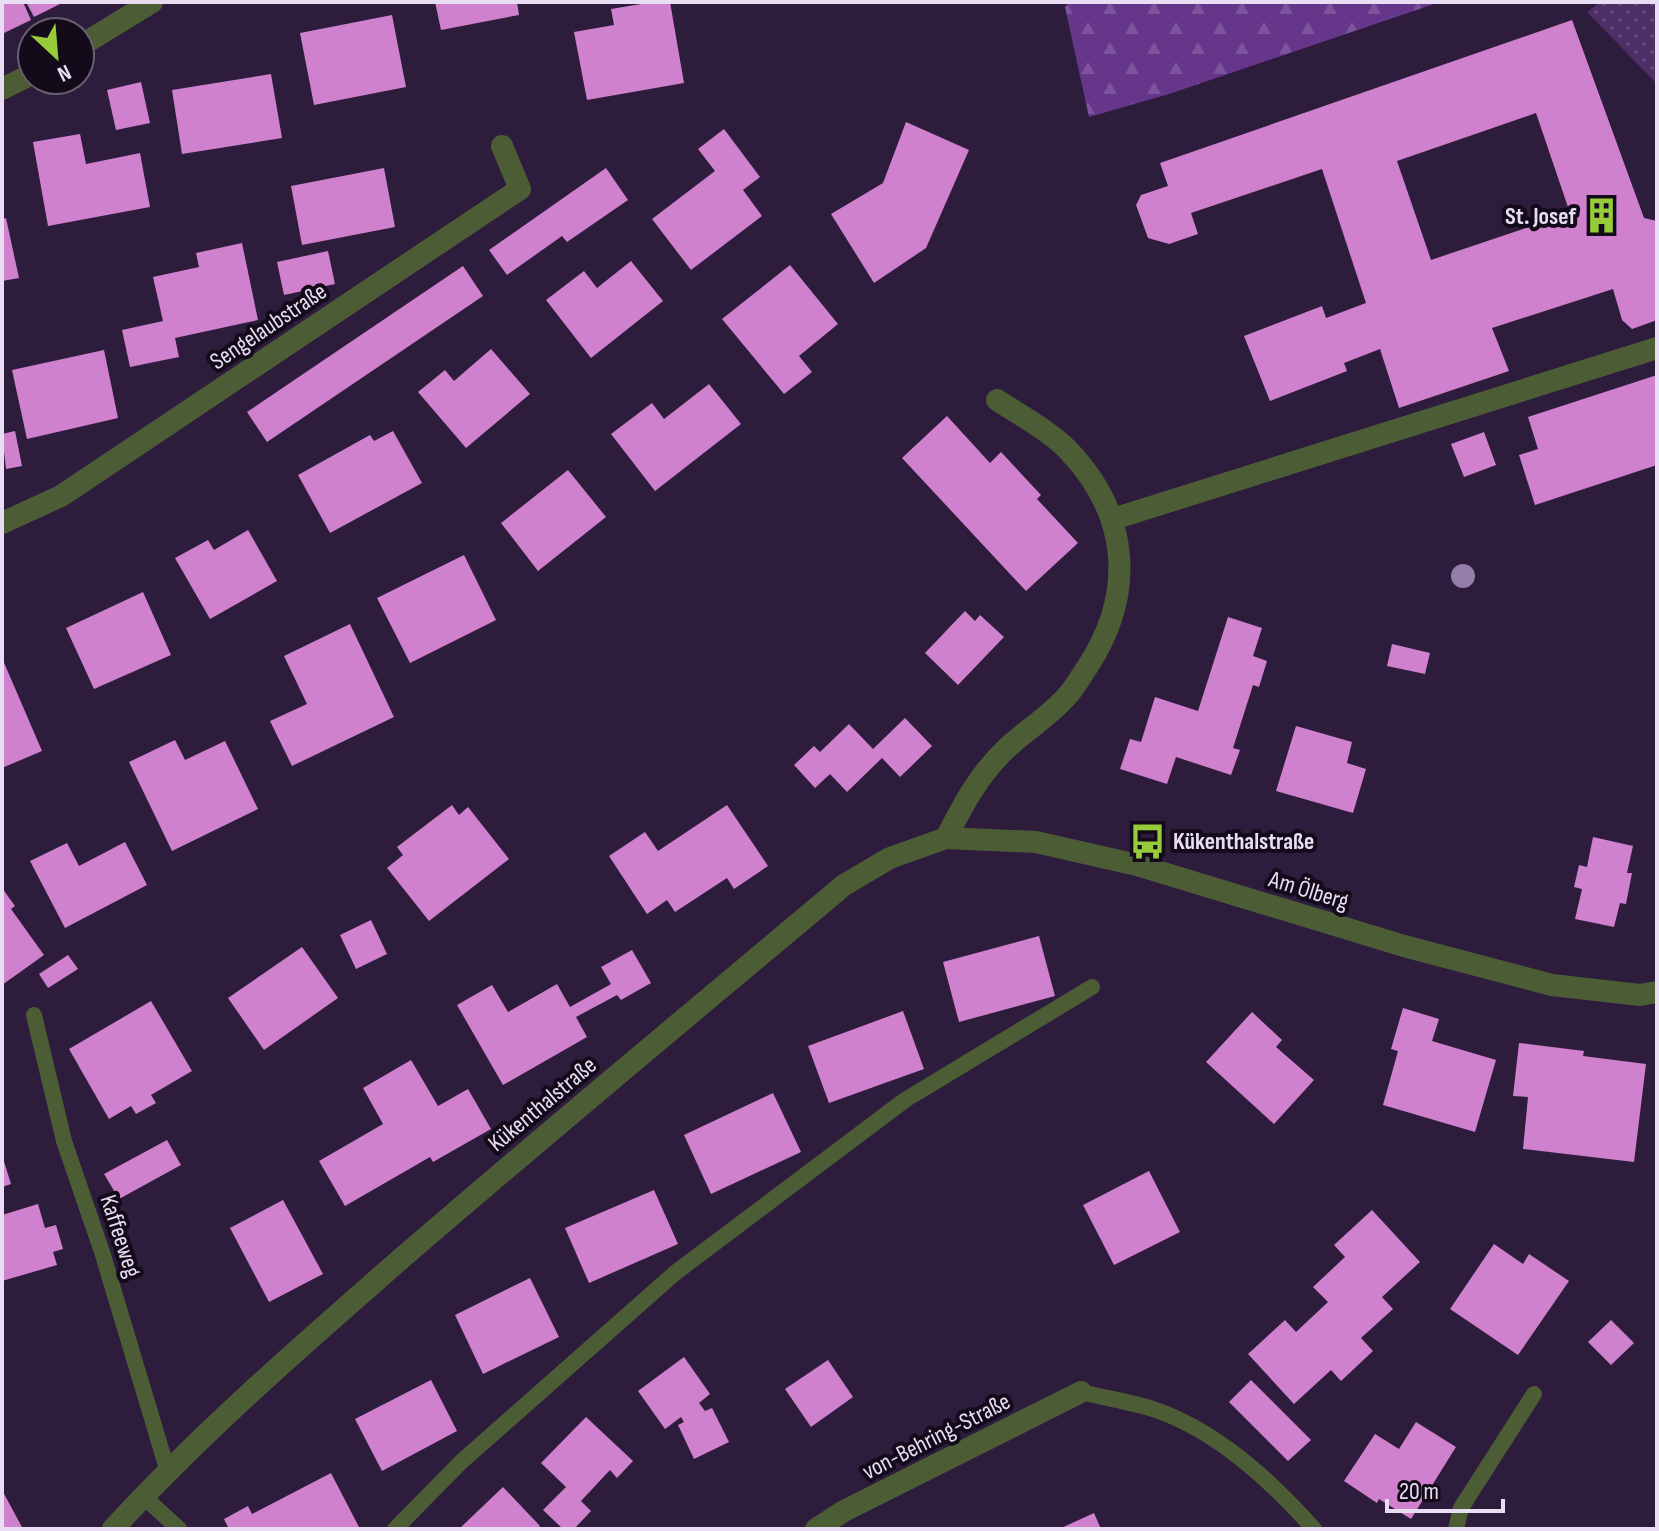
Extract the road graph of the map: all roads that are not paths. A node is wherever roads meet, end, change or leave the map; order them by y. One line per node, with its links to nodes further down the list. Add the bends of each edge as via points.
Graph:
1 (152, 2): 2 (street)
2 (96, 36)
3 (502, 146): 7 (street, Sengelaubstraße, via 520,189 61,496)
4 (1657, 348): 6 (street)
5 (997, 400): 6 (street, via 1066,448 1093,481)
6 (1113, 519): 8 (street, via 1120,545 1119,577 1103,642 1068,696 1005,749 971,788)
7 (2, 523)
8 (946, 838): 10 (street, Am Ölberg, via 1036,842 1137,865 1552,985 1640,995); 14 (street, Kükenthalstraße, via 890,858 844,885 521,1155 274,1370)
9 (1092, 987): 18 (lane, via 905,1100 675,1273 461,1462)
10 (1657, 992)
11 (34, 1015): 14 (lane, Kaffeeweg, via 64,1141)
12 (1081, 1392): 19 (street, von-Behring-Straße); 20 (lane, via 1154,1410 1214,1439 1284,1496)
13 (1534, 1394): 21 (lane, via 1461,1508)
14 (168, 1472): 15 (street, Kükenthalstraße)
15 (143, 1496): 16 (street, Kükenthalstraße); 17 (lane)
16 (113, 1529)
17 (179, 1529)
18 (395, 1529)
19 (816, 1529)
20 (1314, 1529)
21 (1456, 1529)

